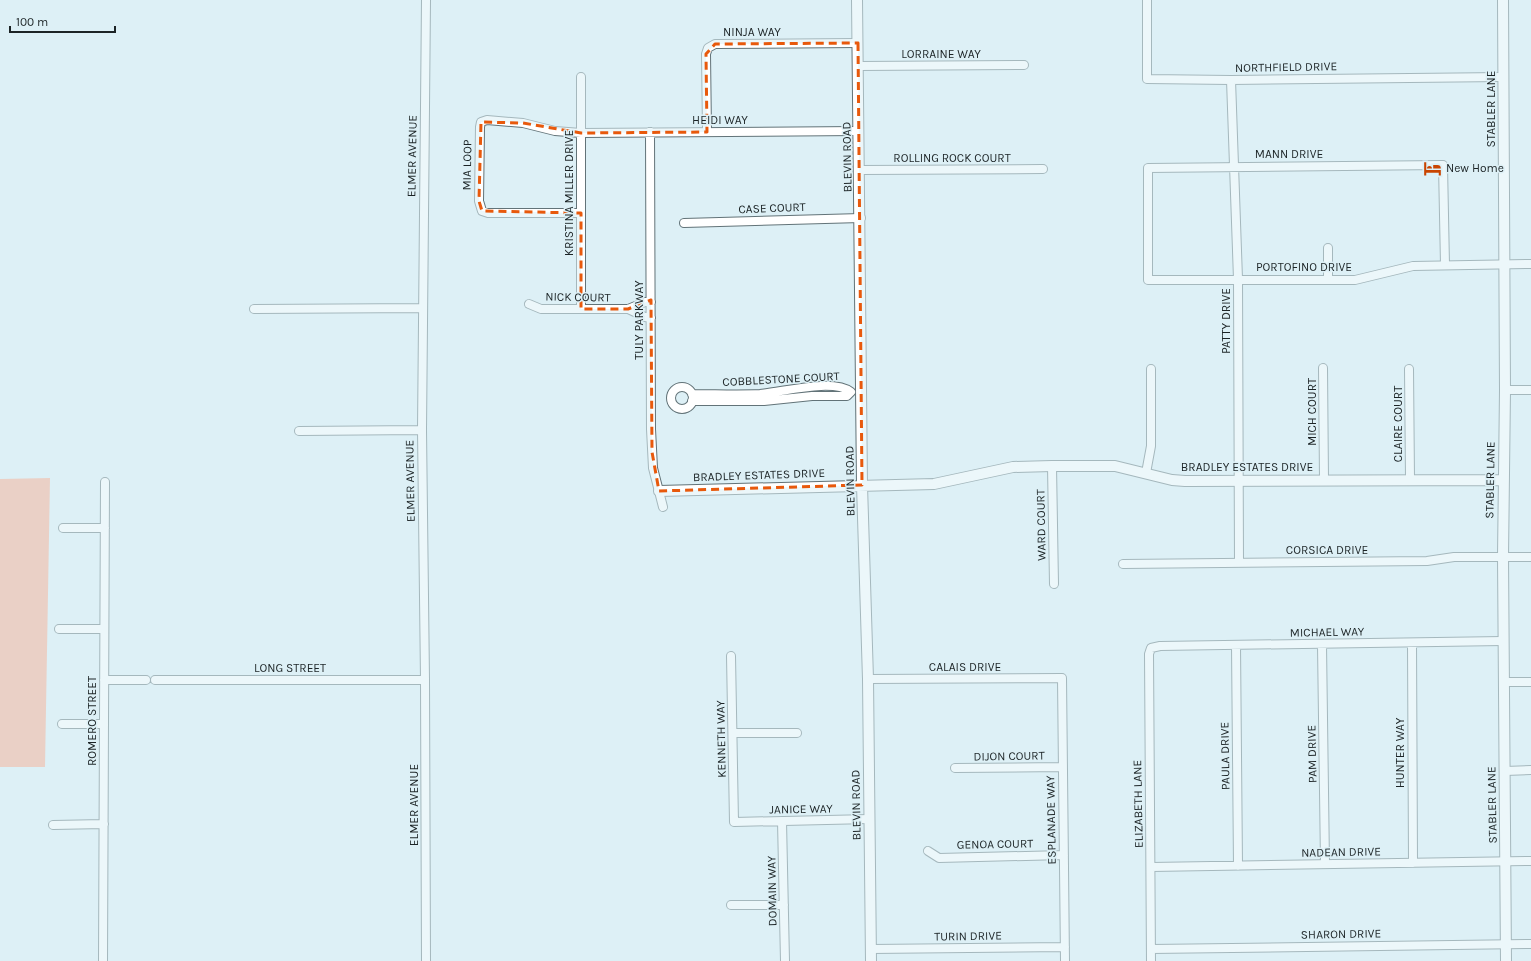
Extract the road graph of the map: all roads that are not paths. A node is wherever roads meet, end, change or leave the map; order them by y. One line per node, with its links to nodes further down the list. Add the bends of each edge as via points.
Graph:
1 (426, 0): 30 (street, ELMER AVENUE)
2 (857, 0): 5 (street, BLEVIN ROAD)
3 (1147, 0): 10 (street, NORTHFIELD DRIVE, via 1147,79)
4 (1503, 0): 9 (street, STABLER LANE)
5 (858, 43): 7 (street, BLEVIN ROAD); 13 (street, NINJA WAY, via 714,44 708,48 706,54)
6 (1024, 65): 7 (street, LORRAINE WAY)
7 (858, 66): 11 (street, BLEVIN ROAD)
8 (581, 77): 14 (street, KRISTINA MILLER DRIVE)
9 (1503, 77): 10 (street, NORTHFIELD DRIVE); 22 (street, STABLER LANE)
10 (1231, 80): 15 (street, PATTY DRIVE)
11 (859, 131): 13 (street, HEIDI WAY); 17 (street, BLEVIN ROAD)
12 (650, 132): 13 (street, HEIDI WAY); 14 (street, HEIDI WAY); 28 (street, TULY PARKWAY)
13 (707, 132)
14 (581, 133): 18 (street, KRISTINA MILLER DRIVE); 18 (street, MIA LOOP, via 555,131 522,123 487,120 482,122 479,201 482,211 488,213)
15 (1233, 166): 24 (street, MANN DRIVE, via 1443,165); 25 (street, PATTY DRIVE); 26 (street, MANN DRIVE, via 1148,168)
16 (1044, 169): 17 (street, ROLLING ROCK COURT)
17 (860, 170): 19 (street, BLEVIN ROAD)
18 (582, 213): 32 (street, KRISTINA MILLER DRIVE)
19 (861, 218): 20 (street, CASE COURT); 40 (street, BLEVIN ROAD)
20 (684, 223)
21 (1328, 248): 27 (street)
22 (1504, 264): 23 (street, PORTOFINO DRIVE); 24 (street, PORTOFINO DRIVE); 38 (street, STABLER LANE)
23 (1531, 264)
24 (1444, 265): 27 (street, PORTOFINO DRIVE, via 1413,266 1355,280)
25 (1238, 279): 26 (street, PORTOFINO DRIVE); 27 (street, PORTOFINO DRIVE); 46 (street, PATTY DRIVE)
26 (1148, 280)
27 (1328, 280)
28 (650, 302): 33 (street, NICK COURT); 34 (street, TULY PARKWAY)
29 (529, 304): 32 (street, NICK COURT, via 541,309)
30 (423, 308): 31 (street); 42 (street, ELMER AVENUE)
31 (254, 309)
32 (581, 309): 33 (street, NICK COURT)
33 (628, 309): 34 (street, NICK COURT)
34 (651, 318): 52 (street, TULY PARKWAY, via 652,452)
35 (1323, 368): 47 (street, MICH COURT)
36 (1151, 369): 45 (street, via 1151,446)
37 (1409, 369): 48 (street, CLAIRE COURT)
38 (1505, 390): 39 (street); 49 (street, STABLER LANE)
39 (1531, 390)
40 (857, 392): 41 (street, COBBLESTONE COURT, via 845,387 752,398); 51 (street, BLEVIN ROAD)
41 (692, 398)
42 (422, 430): 43 (street); 74 (street, ELMER AVENUE)
43 (299, 431)
44 (1052, 466): 45 (street, BRADLEY ESTATES DRIVE, via 1115,466); 51 (street, BRADLEY ESTATES DRIVE, via 1013,467 934,484); 60 (street, WARD COURT)
45 (1146, 473): 46 (street, BRADLEY ESTATES DRIVE, via 1186,481)
46 (1238, 480): 47 (street, BRADLEY ESTATES DRIVE); 58 (street, PATTY DRIVE)
47 (1324, 480): 48 (street, BRADLEY ESTATES DRIVE)
48 (1410, 480): 49 (street, BRADLEY ESTATES DRIVE)
49 (1503, 480): 56 (street, STABLER LANE)
50 (105, 482): 55 (street, ROMERO STREET)
51 (862, 485): 52 (street, BRADLEY ESTATES DRIVE); 70 (street, BLEVIN ROAD)
52 (659, 491): 53 (street, TULY PARKWAY)
53 (663, 507)
54 (63, 528): 55 (street)
55 (105, 528): 62 (street, ROMERO STREET)
56 (1502, 557): 57 (street, CORSICA DRIVE); 58 (street, CORSICA DRIVE, via 1454,557 1427,561); 63 (street, STABLER LANE)
57 (1531, 557)
58 (1239, 563): 59 (street, CORSICA DRIVE)
59 (1123, 564)
60 (1054, 584)
61 (59, 628): 62 (street)
62 (104, 628): 71 (street, ROMERO STREET)
63 (1503, 641): 64 (street, MICHAEL WAY); 75 (street, STABLER LANE)
64 (1412, 643): 66 (street, MICHAEL WAY); 94 (street, HUNTER WAY)
65 (1236, 645): 66 (street, MICHAEL WAY); 67 (street, MICHAEL WAY); 96 (street, PAULA DRIVE)
66 (1322, 645): 95 (street, PAM DRIVE)
67 (1152, 648): 97 (street, ELIZABETH LANE, via 1149,654)
68 (731, 656): 79 (street, KENNETH WAY)
69 (1062, 678): 70 (street, CALAIS DRIVE); 81 (street, ESPLANADE WAY)
70 (868, 679): 85 (street, BLEVIN ROAD)
71 (104, 680): 72 (street); 78 (street, ROMERO STREET)
72 (146, 680)
73 (155, 680): 74 (street, LONG STREET)
74 (425, 680): 106 (street, ELMER AVENUE)
75 (1504, 682): 76 (street); 83 (street, STABLER LANE)
76 (1531, 682)
77 (62, 724): 78 (street)
78 (104, 724): 88 (street, ROMERO STREET)
79 (732, 733): 80 (street); 87 (street, KENNETH WAY)
80 (797, 733)
81 (1063, 767): 82 (street, DIJON COURT); 91 (street, ESPLANADE WAY)
82 (955, 768)
83 (1504, 770): 84 (street); 92 (street, STABLER LANE)
84 (1531, 770)
85 (870, 819): 86 (street, JANICE WAY); 103 (street, BLEVIN ROAD)
86 (782, 821): 87 (street, JANICE WAY); 99 (street, DOMAIN WAY)
87 (734, 822)
88 (104, 824): 89 (street); 105 (street, ROMERO STREET)
89 (53, 825)
90 (928, 851): 91 (street, GENOA COURT, via 939,858)
91 (1064, 855): 102 (street, ESPLANADE WAY)
92 (1506, 861): 93 (street, NADEAN DRIVE); 94 (street, NADEAN DRIVE); 100 (street, STABLER LANE)
93 (1531, 861)
94 (1413, 863): 95 (street, NADEAN DRIVE)
95 (1325, 864): 96 (street, NADEAN DRIVE)
96 (1238, 866): 97 (street, NADEAN DRIVE)
97 (1151, 867): 104 (street, ELIZABETH LANE)
98 (731, 905): 99 (street)
99 (784, 905): 107 (street, DOMAIN WAY)
100 (1506, 944): 101 (street, SHARON DRIVE); 104 (street, SHARON DRIVE); 111 (street, STABLER LANE)
101 (1531, 944)
102 (1064, 947): 103 (street, TURIN DRIVE); 109 (street, ESPLANADE WAY)
103 (871, 949): 108 (street, BLEVIN ROAD)
104 (1151, 949): 110 (street, ELIZABETH LANE)
105 (103, 961)
106 (426, 961)
107 (785, 961)
108 (871, 961)
109 (1065, 961)
110 (1151, 961)
111 (1506, 961)

